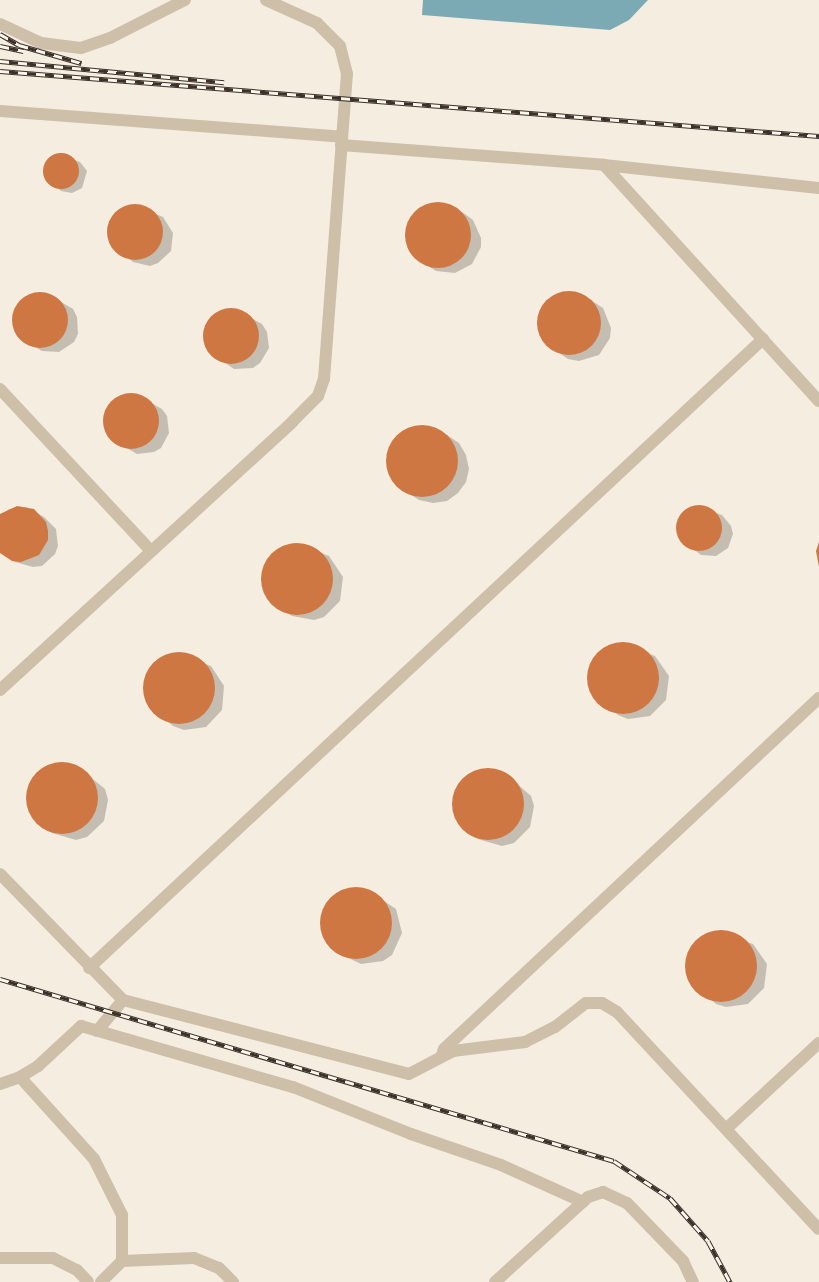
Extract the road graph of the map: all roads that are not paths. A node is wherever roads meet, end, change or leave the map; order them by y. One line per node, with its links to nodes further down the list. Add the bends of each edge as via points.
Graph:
1 (185, 0): 3 (lane, via 110,38 81,48 41,43)
2 (266, 0): 5 (lane, via 317,22 340,46 347,74)
3 (0, 24)
4 (0, 111): 5 (lane)
5 (341, 141): 6 (lane); 11 (lane, via 324,379 318,396)
6 (604, 165): 7 (lane); 8 (lane)
7 (819, 188)
8 (763, 339): 10 (lane); 15 (lane)
9 (0, 388): 11 (lane)
10 (819, 401)
11 (151, 551): 12 (lane)
12 (0, 690)
13 (819, 698): 19 (lane, via 444,1049)
14 (0, 874): 15 (lane)
15 (88, 968): 16 (lane)
16 (123, 1000): 17 (lane); 19 (lane, via 409,1074)
17 (97, 1031): 20 (lane, via 81,1026 38,1066); 23 (lane, via 293,1087 411,1134 501,1165)
18 (819, 1043): 22 (lane)
19 (442, 1057): 22 (lane, via 453,1051 525,1042 555,1027 586,1003 602,1002 617,1012)
20 (20, 1077): 21 (lane); 26 (lane, via 94,1159 122,1214)
21 (0, 1084)
22 (726, 1130): 24 (lane)
23 (583, 1202): 30 (lane); 31 (lane, via 603,1192 627,1203 684,1261)
24 (819, 1229)
25 (0, 1258): 27 (lane, via 53,1258 77,1270)
26 (122, 1261): 28 (lane); 29 (lane, via 194,1258 219,1268)
27 (88, 1282)
28 (101, 1282)
29 (232, 1282)
30 (496, 1282)
31 (693, 1282)

